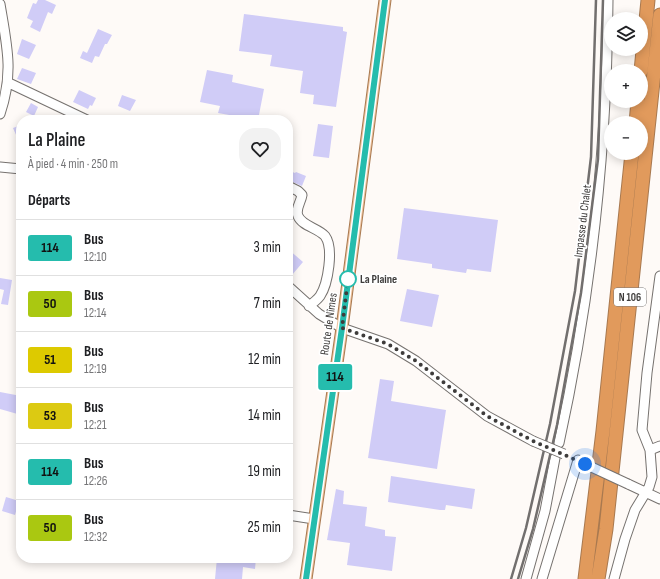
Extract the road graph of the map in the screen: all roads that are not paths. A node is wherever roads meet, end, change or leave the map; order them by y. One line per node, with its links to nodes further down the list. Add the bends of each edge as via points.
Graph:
1 (385, 0): 17 (main road, Route de Nîmes)
2 (608, 0): 18 (street, Impasse du Chalet, via 607,73 598,202 576,354)
3 (648, 0): 6 (highway)
4 (0, 4): 7 (street, via 8,56)
5 (660, 15): 31 (highway, N 106, via 606,529)
6 (642, 64)
7 (9, 83): 8 (street); 9 (street)
8 (0, 114)
9 (76, 115)
10 (631, 160): 30 (highway, N 106, via 603,438)
11 (0, 167): 12 (street)
12 (16, 169)
13 (293, 188): 16 (street, via 302,195 297,213 299,218 326,237 329,247 330,261 325,286 320,296)
14 (660, 276): 20 (street, via 642,430)
15 (293, 291): 16 (street)
16 (309, 306): 17 (street)
17 (342, 328): 22 (street, bridge, via 388,344 416,361 487,416 533,441); 26 (main road, Route de Nîmes)
18 (559, 443)
19 (660, 446): 20 (street)
20 (650, 450): 23 (street, via 652,477)
21 (555, 458): 28 (street, via 545,511)
22 (581, 462): 23 (street, bridge); 29 (street)
23 (646, 492): 24 (street); 32 (street, via 635,510)
24 (660, 499)
25 (293, 516): 26 (street)
26 (314, 519): 27 (main road, Route de Nîmes)
27 (306, 579)
28 (526, 579)
29 (542, 579)
30 (585, 579)
31 (598, 579)
32 (614, 579)

